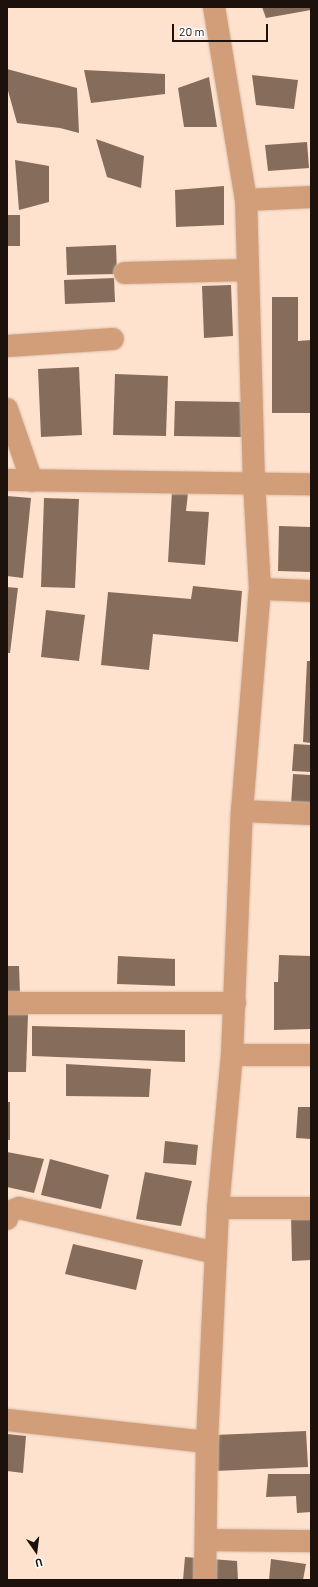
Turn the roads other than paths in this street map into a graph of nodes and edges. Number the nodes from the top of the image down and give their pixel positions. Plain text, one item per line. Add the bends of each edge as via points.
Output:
1 (214, 7) edge
2 (311, 197) edge
3 (246, 200) junction
4 (247, 270) junction
5 (125, 273) dead end
6 (113, 339) dead end
7 (7, 346) edge
8 (7, 409) edge
9 (7, 480) edge
10 (32, 481) junction
11 (254, 483) junction
12 (311, 484) edge
13 (260, 590) junction
14 (311, 591) edge
15 (242, 812) junction
16 (311, 814) edge
17 (7, 1003) edge
18 (235, 1003) junction
19 (232, 1055) junction
20 (311, 1055) edge
21 (218, 1208) junction
22 (311, 1208) edge
23 (7, 1219) edge
24 (216, 1253) junction
25 (7, 1420) edge
26 (207, 1442) junction
27 (207, 1540) junction
28 (311, 1541) edge
29 (205, 1580) edge

1 - 3 street
2 - 3 street
3 - 4 street
4 - 5 street
4 - 11 street
6 - 7 street
8 - 10 street
9 - 10 street
10 - 11 street
11 - 12 street
11 - 13 street
13 - 14 street
13 - 15 street
15 - 16 street
15 - 18 street
17 - 18 street
18 - 19 street
19 - 20 street
19 - 21 street
21 - 22 street
21 - 24 street
23 - 24 street via 9,1212 19,1208
24 - 26 street
25 - 26 street
26 - 27 street
27 - 28 street
27 - 29 street

